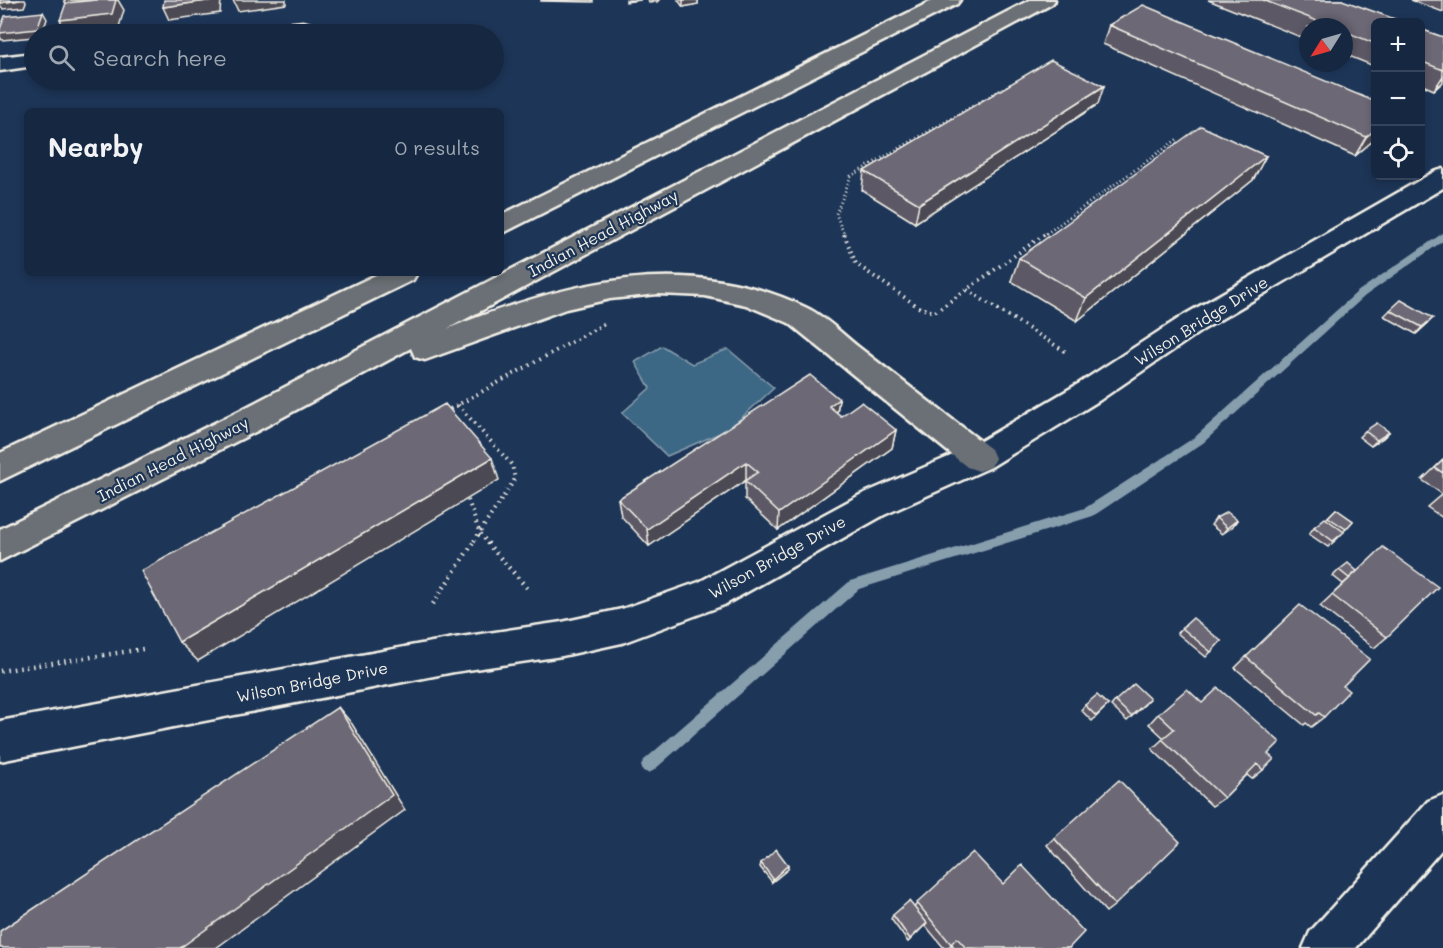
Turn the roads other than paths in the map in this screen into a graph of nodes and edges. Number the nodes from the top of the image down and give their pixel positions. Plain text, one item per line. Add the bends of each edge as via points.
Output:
1 (950, 0) edge
2 (1045, 0) edge
3 (24, 61) edge
4 (0, 64) edge
5 (1443, 177) edge
6 (504, 224) edge
7 (398, 276) edge
8 (246, 422) junction
9 (979, 458) junction
10 (0, 468) edge
11 (0, 546) edge
12 (0, 741) edge
13 (1443, 816) edge
14 (1326, 948) edge

1 - 6 highway
2 - 8 highway, Indian Head Highway
3 - 4 street
5 - 9 street, Wilson Bridge Drive via 1194,322 1089,392
7 - 10 highway
8 - 9 highway via 503,317 605,291 674,283 752,295 799,316
8 - 11 highway, Indian Head Highway
9 - 12 street, Wilson Bridge Drive via 872,505 711,594 622,626
13 - 14 street

